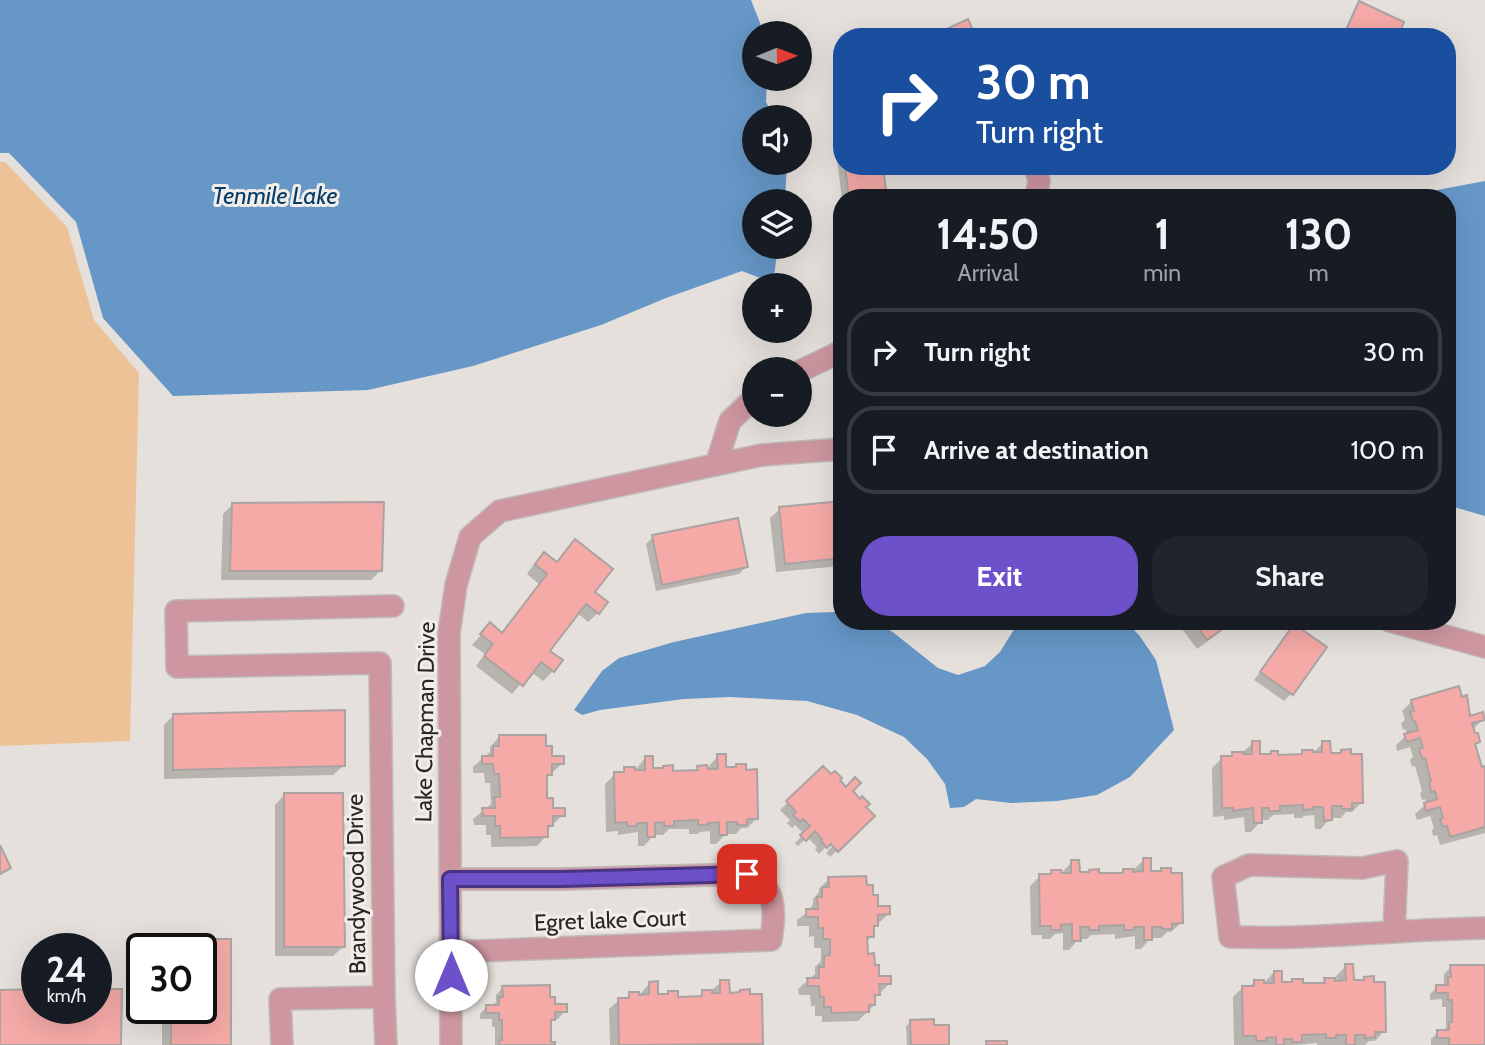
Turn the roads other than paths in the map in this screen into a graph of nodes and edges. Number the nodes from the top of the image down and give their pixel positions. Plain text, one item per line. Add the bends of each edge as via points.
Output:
1 (833, 355) edge
2 (812, 365) edge
3 (742, 410) edge
4 (833, 450) edge
5 (716, 465) junction
6 (393, 607) dead end
7 (1423, 630) edge
8 (1485, 647) edge
9 (450, 879) junction
10 (1485, 928) edge
11 (1394, 932) junction
12 (451, 952) junction
13 (384, 997) junction
14 (282, 1045) edge
15 (386, 1045) edge
16 (452, 1045) edge

1 - 2 street
3 - 5 street via 730,421
4 - 5 street, Lake Chapman Drive via 762,455
5 - 9 street, Lake Chapman Drive via 500,511 470,537 456,585 449,634
6 - 13 street, Brandywood Drive via 176,611 177,667 380,663
7 - 8 street
9 - 12 street, Lake Chapman Drive
9 - 12 street, Egret lake Court via 747,874 759,879 771,894 775,915 771,940
10 - 11 street
11 - 11 street via 1230,937 1223,877 1249,865 1362,868 1396,861
12 - 16 street, Lake Chapman Drive
13 - 14 street, Brandywood Drive via 280,999
13 - 15 street

